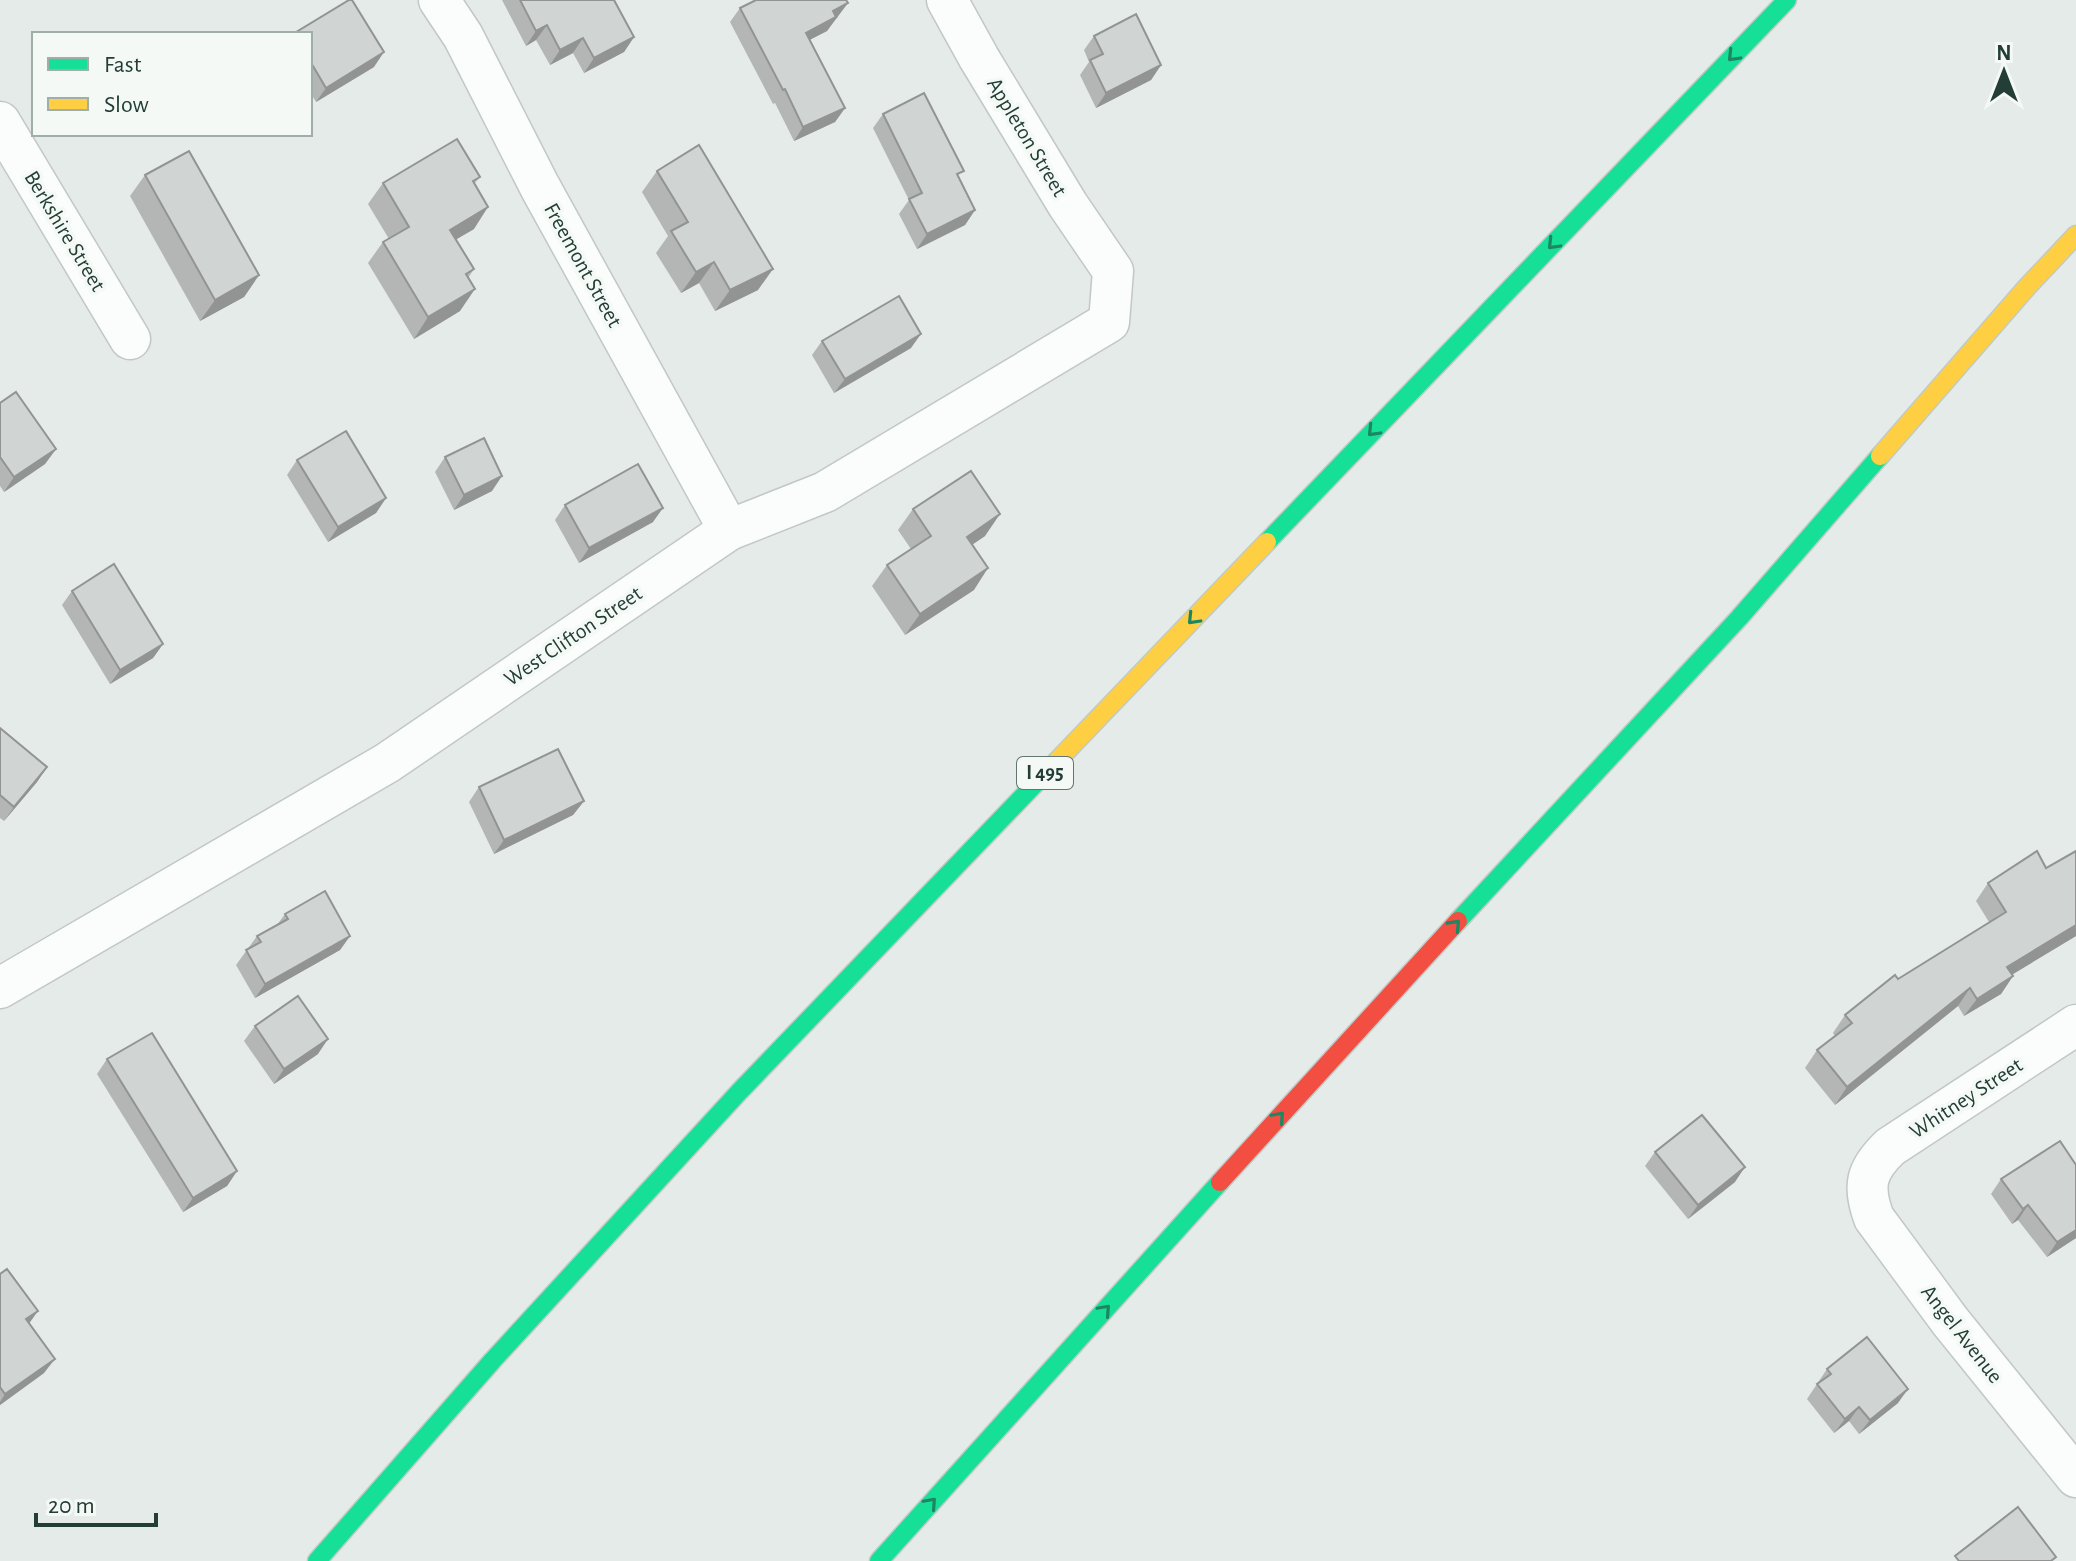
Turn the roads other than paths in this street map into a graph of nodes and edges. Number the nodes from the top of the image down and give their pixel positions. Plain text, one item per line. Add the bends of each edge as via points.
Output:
1 (439, 0) edge
2 (947, 0) edge
3 (1787, 0) edge
4 (0, 122) edge
5 (2076, 235) edge
6 (1113, 271) joint
7 (130, 339) dead end
8 (729, 530) junction
9 (0, 988) edge
10 (2076, 1025) edge
11 (1868, 1181) joint
12 (2076, 1477) edge
13 (317, 1561) edge
14 (879, 1561) edge

1 - 8 street, Freemont Street
2 - 6 street, Appleton Street
3 -> 13 highway, I 495 via 739,1092
4 - 7 street, Berkshire Street
14 -> 5 highway via 1363,1023 1739,618
6 - 8 street, West Clifton Street via 1109,322 825,492
8 - 9 street, West Clifton Street via 387,763
10 - 11 street, Whitney Street via 1890,1147 1873,1164
11 - 12 street, Angel Avenue via 1874,1218

